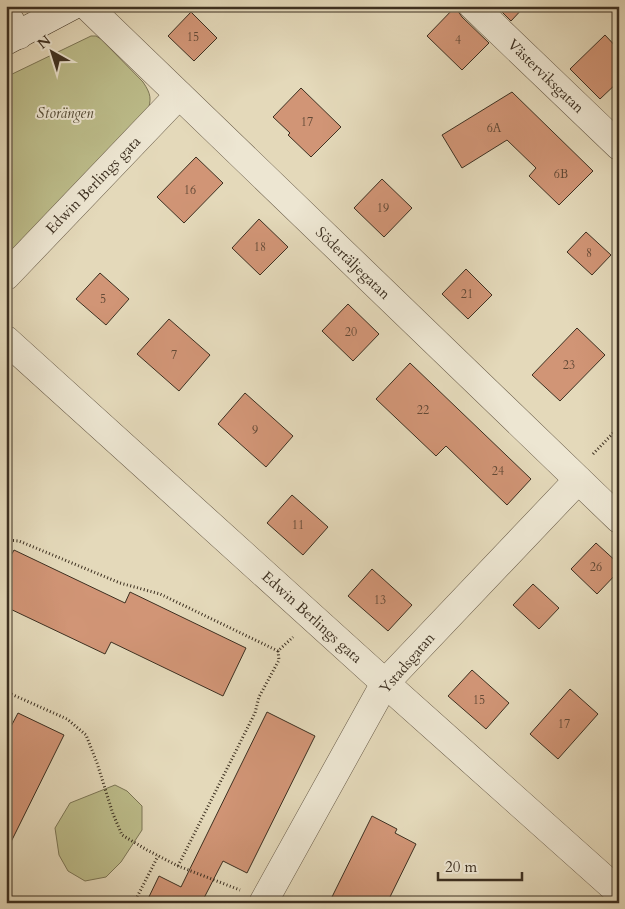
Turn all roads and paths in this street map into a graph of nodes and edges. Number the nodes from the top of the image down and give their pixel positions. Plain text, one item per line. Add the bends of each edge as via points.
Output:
1 (72, 6) edge
2 (87, 6) edge
3 (473, 6) edge
4 (10, 30) edge
5 (179, 95) junction
6 (619, 146) edge
7 (6, 276) edge
8 (6, 340) edge
9 (619, 427) edge
10 (578, 480) junction
11 (619, 519) edge
12 (6, 540) edge
13 (313, 619) junction
14 (278, 651) junction
15 (385, 683) junction
16 (6, 690) edge
17 (12, 694) junction
18 (6, 705) edge
19 (158, 856) junction
20 (178, 866) junction
21 (619, 892) edge
22 (264, 901) edge
23 (134, 903) edge

1 - 4 street
2 - 5 street, Södertäljegatan
3 - 6 street, Västerviksgatan
5 - 7 street, Edwin Berlings gata
5 - 10 street, Södertäljegatan
8 - 13 street, Edwin Berlings gata
9 - 10 path via 584,463
10 - 11 street, Södertäljegatan
10 - 15 street, Ystadsgatan
12 - 14 path via 19,541 120,584 160,594
13 - 14 path
13 - 15 street, Edwin Berlings gata
14 - 20 path via 279,660 259,697 255,713
15 - 21 street, Edwin Berlings gata
15 - 22 street, Ystadsgatan
16 - 17 path
17 - 18 path
17 - 19 path via 67,719 86,735 122,835
19 - 20 path
19 - 23 path
20 - 22 path

